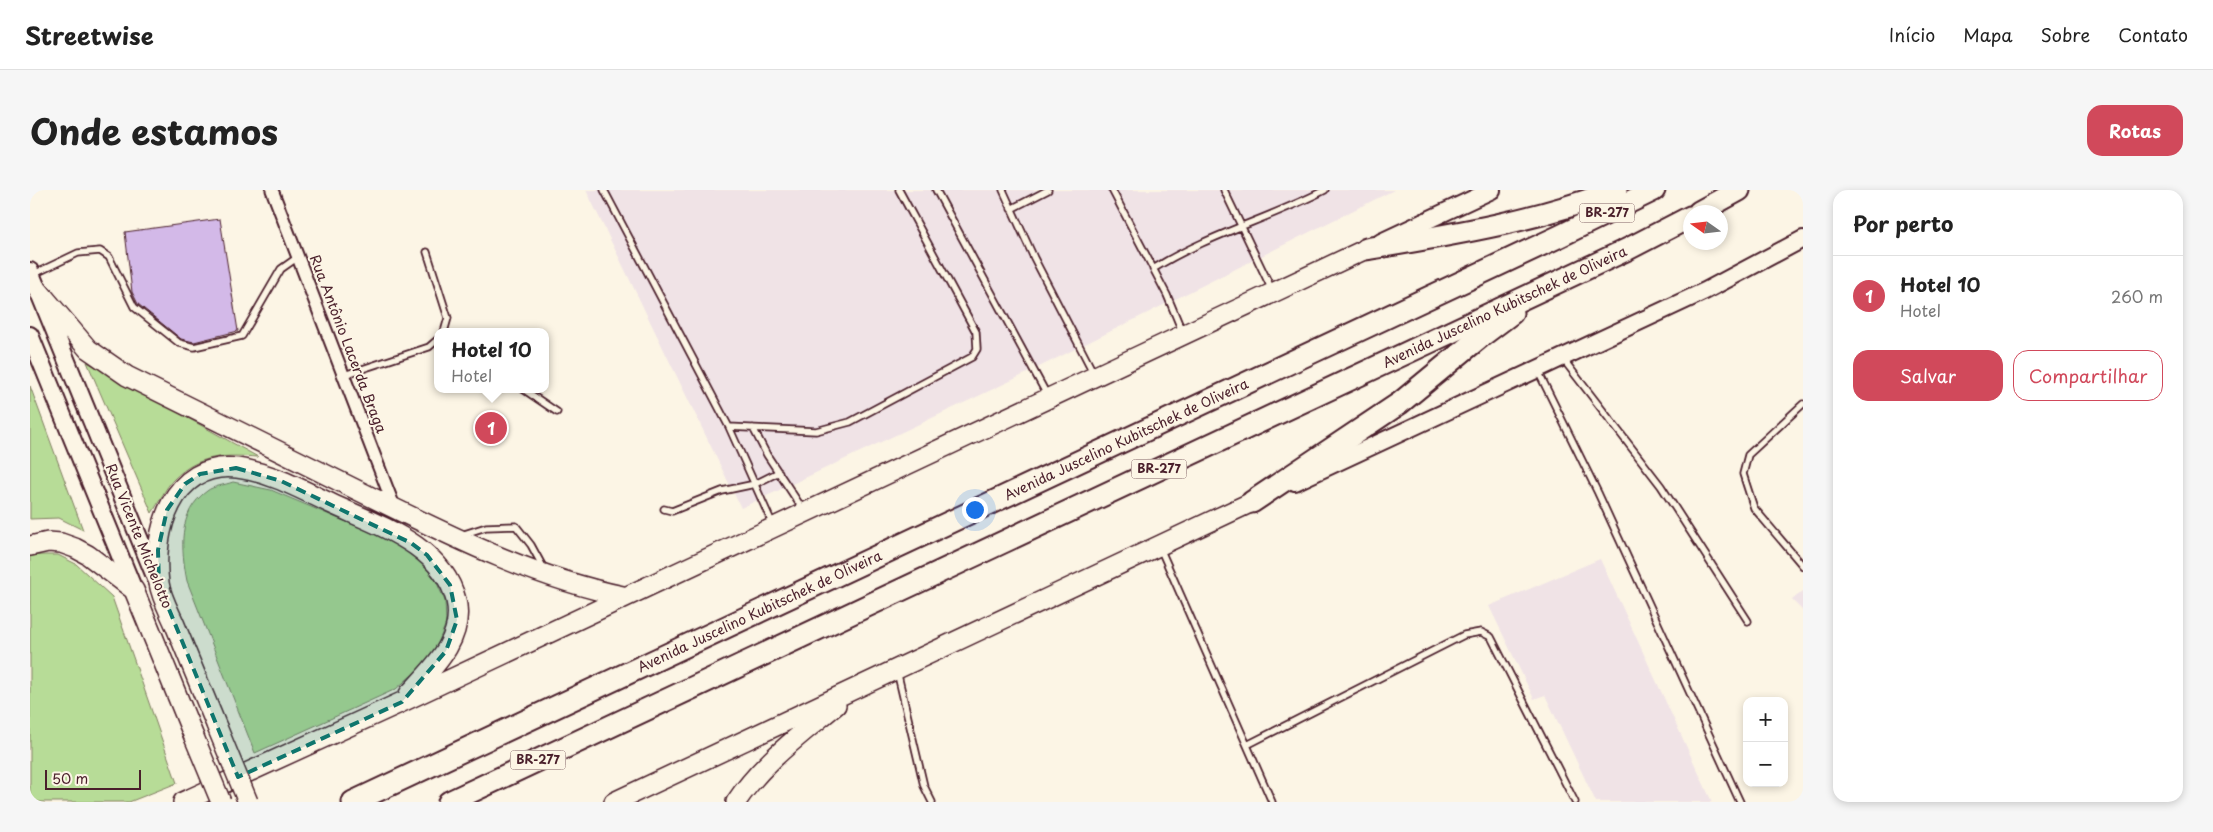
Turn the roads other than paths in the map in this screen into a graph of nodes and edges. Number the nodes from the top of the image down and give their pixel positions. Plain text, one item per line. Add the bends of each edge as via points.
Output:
1 (272, 190) edge
2 (604, 190) edge
3 (899, 190) edge
4 (936, 190) edge
5 (1003, 190) edge
6 (1048, 190) edge
7 (1112, 190) edge
8 (1224, 190) edge
9 (1325, 190) edge
10 (1492, 190) edge
11 (1616, 190) edge
12 (1654, 190) edge
13 (1739, 190) edge
14 (1712, 205) edge
15 (1011, 209) junction
16 (1683, 220) edge
17 (1243, 226) junction
18 (1803, 239) edge
19 (1366, 249) junction
20 (427, 252) dead end
21 (298, 257) junction
22 (1153, 269) junction
23 (33, 279) edge
24 (1563, 279) junction
25 (1273, 292) junction
26 (445, 328) edge
27 (1184, 334) junction
28 (30, 335) edge
29 (434, 343) edge
30 (1562, 358) junction
31 (1537, 369) junction
32 (344, 375) junction
33 (1095, 376) junction
34 (529, 393) edge
35 (1048, 398) junction
36 (1803, 404) edge
37 (557, 412) dead end
38 (729, 428) junction
39 (753, 428) junction
40 (779, 472) junction
41 (755, 484) junction
42 (1252, 502) junction
43 (396, 509) junction
44 (664, 509) dead end
45 (805, 512) junction
46 (774, 527) junction
47 (454, 537) junction
48 (30, 546) edge
49 (1160, 546) junction
50 (1803, 566) edge
51 (548, 576) junction
52 (159, 585) junction
53 (134, 590) junction
54 (623, 596) junction
55 (1748, 621) dead end
56 (896, 669) junction
57 (856, 688) junction
58 (402, 702) junction
59 (1247, 745) junction
60 (183, 802) edge
61 (221, 802) edge
62 (248, 802) edge
63 (354, 802) edge
64 (448, 802) edge
65 (614, 802) edge
66 (736, 802) edge
67 (932, 802) edge
68 (1272, 802) edge
69 (1575, 802) edge
70 (1740, 802) edge

1 - 21 street, Rua Antônio Lacerda Braga
2 - 38 lane
3 - 39 lane via 976,332 977,349 972,357 850,422 816,431
4 - 35 lane
5 - 15 lane
6 - 15 lane
7 - 22 lane
8 - 17 lane
9 - 17 lane
10 - 19 main road
11 - 19 highway via 1526,217
12 - 63 highway, Avenida Juscelino Kubitschek de Oliveira / BR-277
13 - 14 highway
15 - 33 lane
16 - 24 highway, Avenida Juscelino Kubitschek de Oliveira / BR-277
17 - 22 lane via 1180,252
17 - 25 lane
18 - 30 main road via 1705,291
19 - 25 main road
20 - 26 lane via 448,318
21 - 23 lane via 281,269 242,336 194,347 179,343 134,306 109,257 100,251 78,253
21 - 32 street, Rua Antônio Lacerda Braga
22 - 27 lane
23 - 43 main road via 88,348 127,376
23 - 52 main road, Rua Vicente Michelotto
24 - 42 highway via 1498,324 1400,403
24 - 64 highway, Avenida Juscelino Kubitschek de Oliveira / BR-277
25 - 27 main road
27 - 33 main road
28 - 53 main road, Rua Vicente Michelotto
29 - 32 lane
30 - 31 main road
30 - 55 lane via 1662,486
31 - 42 main road
31 - 70 lane via 1598,492
32 - 43 street, Rua Antônio Lacerda Braga
33 - 35 main road
34 - 37 lane
35 - 45 main road
36 - 50 lane via 1748,455 1744,474 1754,508
38 - 39 lane
38 - 41 lane
39 - 40 lane
40 - 41 lane
40 - 45 lane
41 - 44 lane via 722,491 672,511
41 - 46 lane
42 - 49 main road
43 - 47 main road
45 - 46 main road
46 - 54 main road
47 - 51 main road
47 - 51 lane via 486,527 516,526
48 - 53 main road via 48,542 75,548
49 - 56 main road
49 - 59 lane
51 - 54 main road
52 - 58 main road via 161,529 174,496 200,474 218,469 236,468 281,481 396,534 427,555 441,570 456,602 457,620 454,636 446,651
52 - 62 main road, Rua Vicente Michelotto, bridge
53 - 61 main road, Rua Vicente Michelotto, bridge
54 - 58 main road
56 - 57 main road
56 - 67 lane via 924,786
57 - 65 main road
57 - 66 main road via 776,756
58 - 60 main road
59 - 68 lane
59 - 69 lane via 1464,635 1480,632 1490,637

